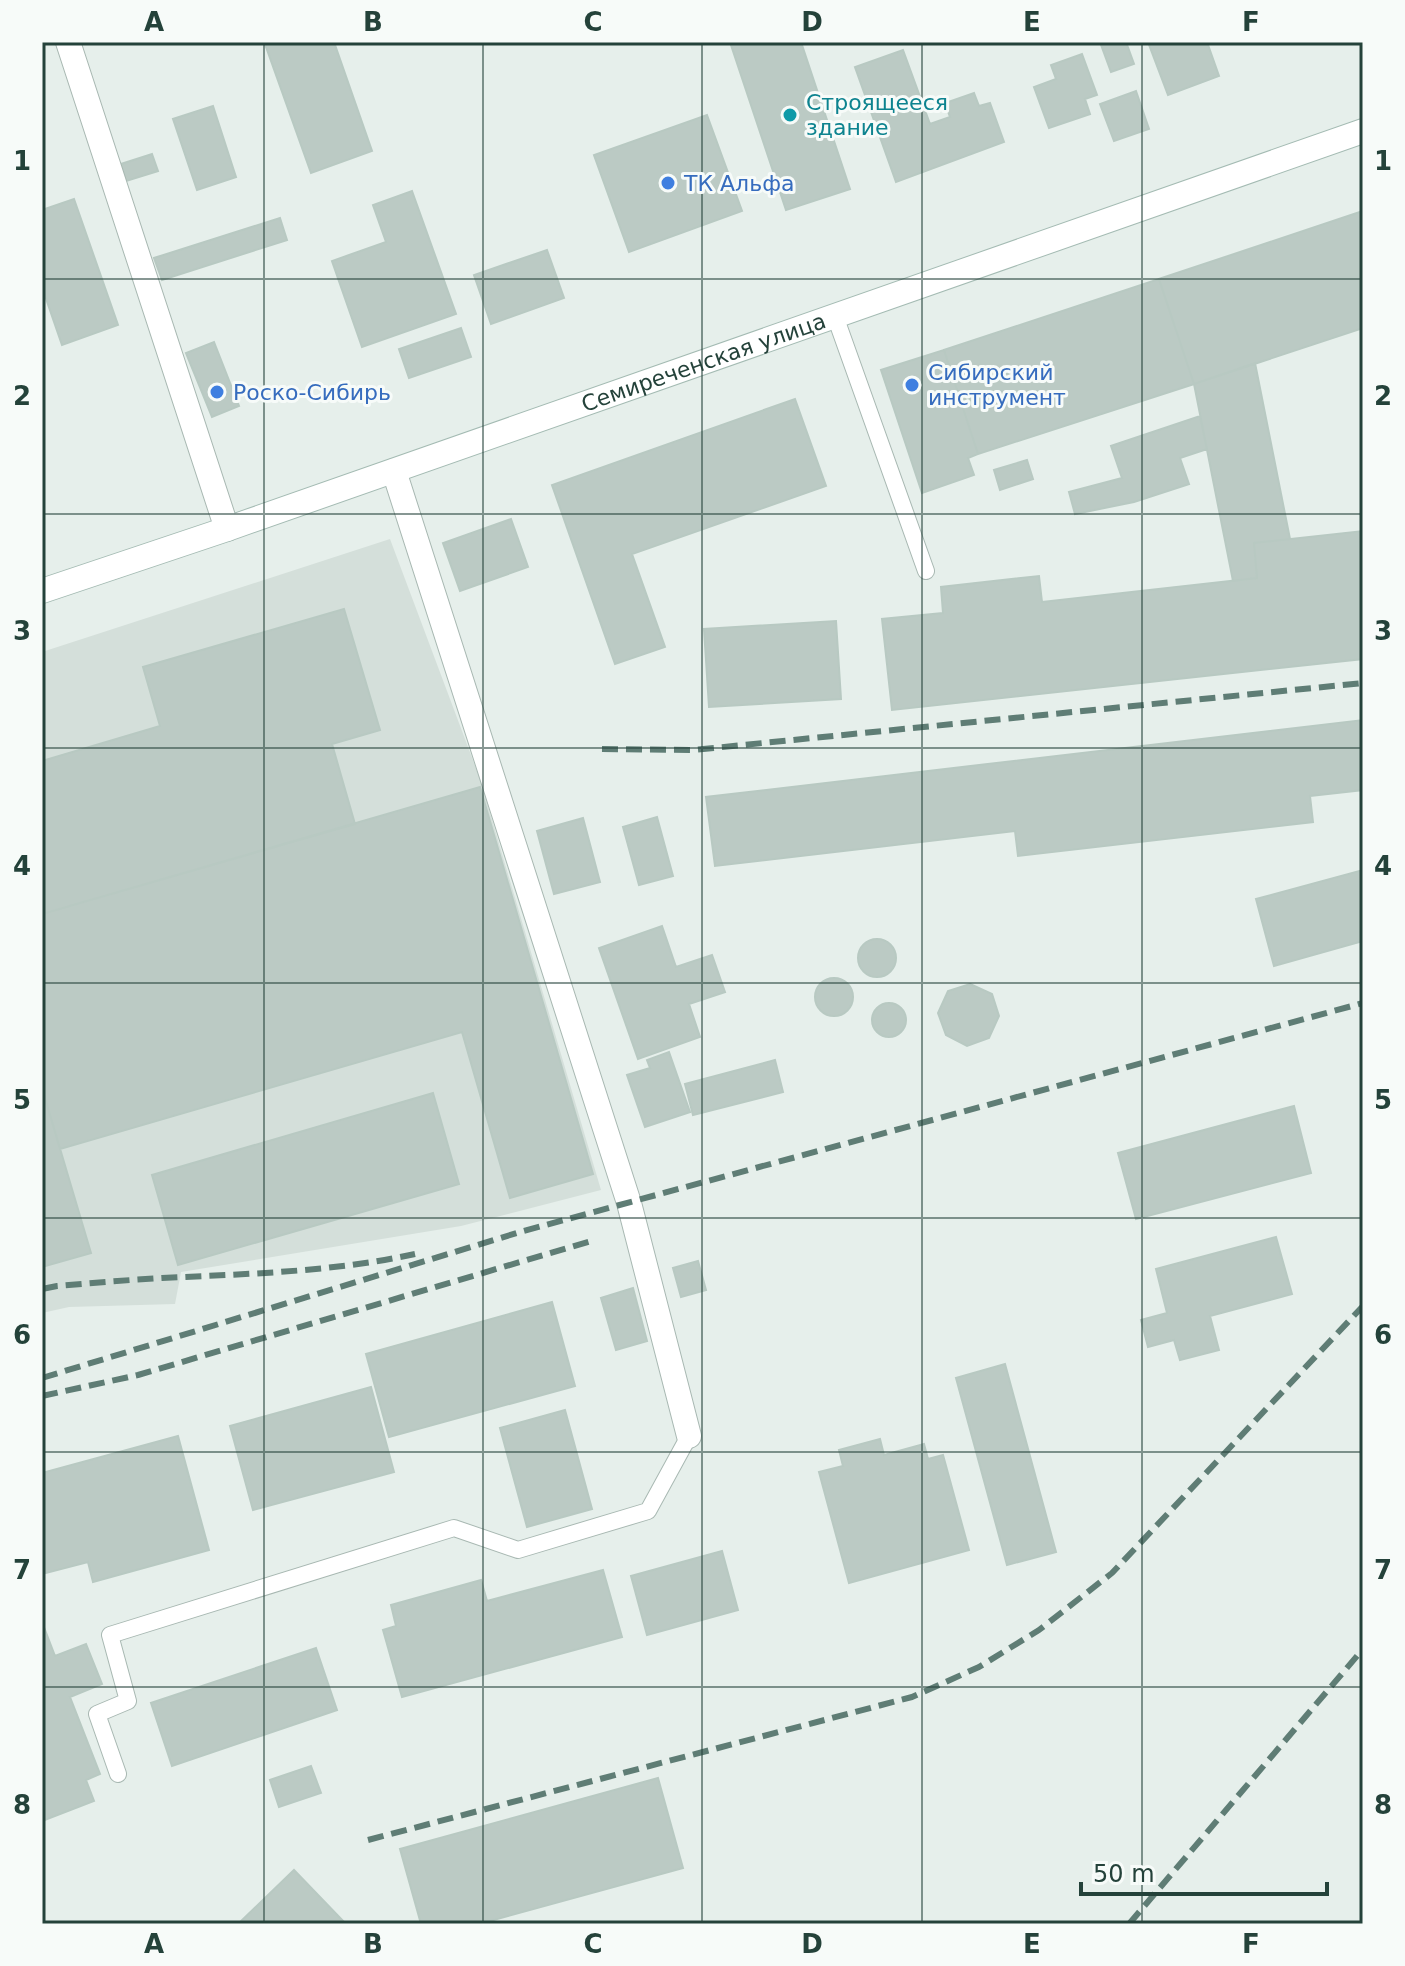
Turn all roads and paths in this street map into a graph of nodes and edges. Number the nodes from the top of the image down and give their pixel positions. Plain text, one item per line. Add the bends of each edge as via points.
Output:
1 (68, 42) edge
2 (1363, 131) edge
3 (835, 316) junction
4 (394, 471) junction
5 (227, 529) junction
6 (926, 571) dead end
7 (42, 591) edge
8 (689, 1436) joint
9 (118, 1774) dead end

1 - 5 street
2 - 3 street, Семиреченская улица
3 - 4 street, Семиреченская улица
3 - 6 lane
4 - 5 street, Семиреченская улица
4 - 8 street via 629,1203
5 - 7 street, Семиреченская улица
8 - 9 lane via 648,1511 518,1550 454,1528 110,1635 128,1701 97,1714

